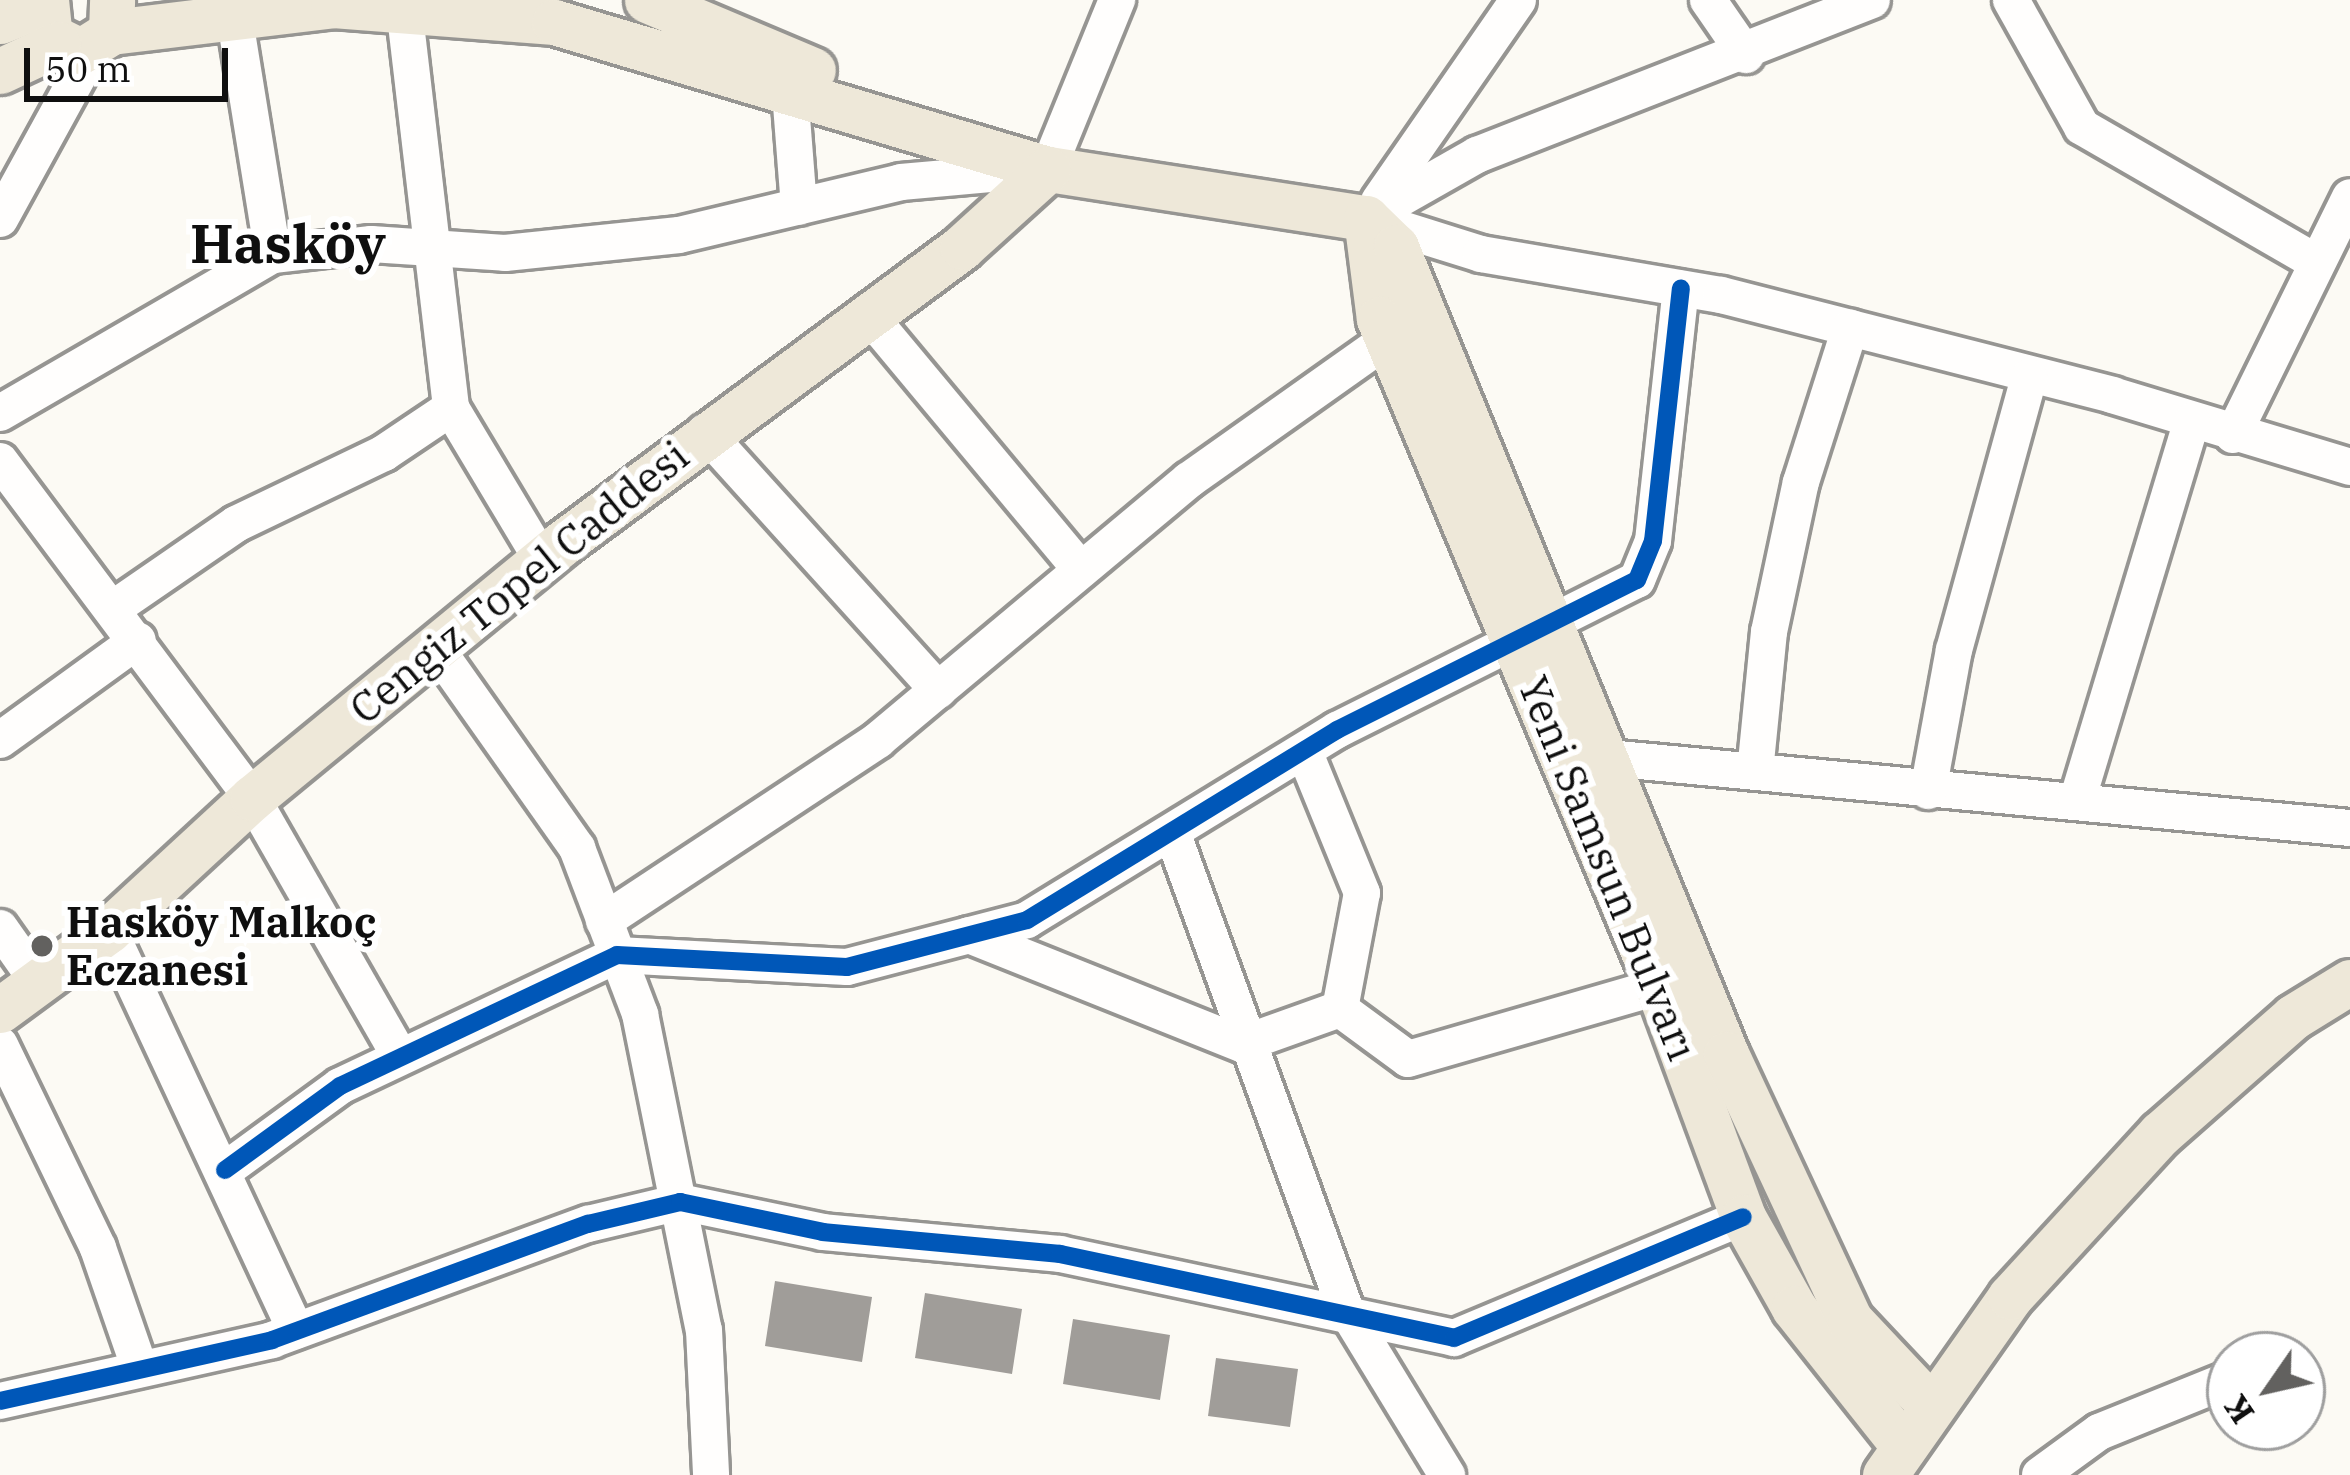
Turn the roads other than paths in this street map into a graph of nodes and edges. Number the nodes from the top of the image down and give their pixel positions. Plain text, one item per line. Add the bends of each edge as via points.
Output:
1 (647, 0) edge
2 (1117, 0) edge
3 (1518, 0) edge
4 (1708, 0) edge
5 (1872, 0) edge
6 (2012, 0) edge
7 (404, 7) junction
8 (234, 14) junction
9 (0, 21) edge
10 (78, 21) edge
11 (1746, 55) junction
12 (0, 71) edge
13 (790, 92) junction
14 (1048, 169) junction
15 (2350, 197) edge
16 (799, 207) junction
17 (0, 218) edge
18 (1366, 218) junction
19 (436, 248) junction
20 (273, 255) junction
21 (2317, 262) junction
22 (1681, 289) junction
23 (867, 314) junction
24 (1850, 328) junction
25 (1388, 339) junction
26 (2029, 377) junction
27 (451, 408) junction
28 (0, 413) edge
29 (2192, 421) junction
30 (705, 432) junction
31 (2233, 435) junction
32 (0, 460) edge
33 (2350, 467) edge
34 (542, 560) junction
35 (1081, 570) junction
36 (114, 608) junction
37 (1535, 627) junction
38 (138, 640) junction
39 (436, 648) junction
40 (938, 690) junction
41 (0, 740) edge
42 (1304, 751) junction
43 (1608, 758) junction
44 (1755, 772) junction
45 (1928, 791) junction
46 (252, 798) junction
47 (2077, 801) junction
48 (2350, 828) edge
49 (1172, 832) junction
50 (0, 928) edge
51 (109, 930) junction
52 (969, 935) junction
53 (611, 938) junction
54 (38, 982) junction
55 (2350, 982) edge
56 (1658, 987) junction
57 (1340, 1009) junction
58 (0, 1010) edge
59 (1242, 1044) junction
60 (0, 1045) edge
61 (399, 1055) junction
62 (226, 1170) junction
63 (680, 1202) junction
64 (1743, 1217) junction
65 (1346, 1308) junction
66 (296, 1331) junction
67 (140, 1369) junction
68 (2206, 1389) edge
69 (0, 1401) edge
70 (1931, 1406) junction
71 (1894, 1461) edge
72 (1434, 1472) edge
73 (711, 1475) edge
74 (2040, 1475) edge

1 - 14 main road
2 - 14 street
3 - 18 street via 1434,135
4 - 11 street
5 - 11 street
6 - 21 street via 2082,127
7 - 8 main road
7 - 13 main road via 615,33
7 - 19 street
8 - 10 main road
8 - 20 street
9 - 10 main road
10 - 12 main road
10 - 17 street via 63,103
11 - 18 street via 1477,155
13 - 14 main road
13 - 16 street
14 - 16 street via 901,182
14 - 18 main road
14 - 23 main road, Cengiz Topel Caddesi
15 - 21 street
16 - 19 street via 679,235 506,253
18 - 22 street via 1481,254
18 - 25 main road, Yeni Samsun Bulvarı
18 - 37 main road, Yeni Samsun Bulvarı via 1396,247
19 - 20 street
19 - 27 street
20 - 28 street
21 - 31 street
22 - 24 street
22 - 37 street via 1653,541 1637,580
23 - 30 main road, Cengiz Topel Caddesi
23 - 35 street
24 - 26 street
24 - 44 street via 1801,482 1768,632
25 - 35 street
25 - 37 main road, Yeni Samsun Bulvarı
26 - 29 street
26 - 45 street via 1954,650
27 - 34 street
27 - 36 street via 384,453 236,524
29 - 31 street
29 - 47 street
30 - 34 main road, Cengiz Topel Caddesi
30 - 40 street
31 - 33 street
32 - 36 street
34 - 39 main road, Cengiz Topel Caddesi
35 - 40 street
36 - 38 street
37 - 42 street
37 - 43 main road, Yeni Samsun Bulvarı
37 - 56 main road, Yeni Samsun Bulvarı
38 - 41 street
38 - 46 street
39 - 46 main road, Cengiz Topel Caddesi
39 - 53 street via 577,848
40 - 53 street
42 - 49 street
42 - 57 street via 1362,893
43 - 44 street
43 - 70 main road, Yeni Samsun Bulvarı via 1726,1054 1850,1320
44 - 45 street
45 - 47 street
46 - 51 main road, Cengiz Topel Caddesi
46 - 61 street
47 - 48 street
49 - 52 street via 1027,920
49 - 59 street
50 - 54 street
51 - 54 main road, Cengiz Topel Caddesi
51 - 62 street
52 - 53 street via 847,967
52 - 59 street
53 - 61 street
53 - 63 street
54 - 58 main road, Cengiz Topel Caddesi
55 - 70 main road via 2294,1017 2160,1134 2010,1297
56 - 57 street via 1408,1059
56 - 64 main road, Yeni Samsun Bulvarı
57 - 59 street
59 - 65 street
60 - 67 street via 98,1248
61 - 62 street
62 - 66 street
63 - 65 street via 823,1232 1060,1255
63 - 66 street via 588,1224
63 - 73 street via 704,1330
64 - 65 street via 1454,1338
64 - 71 main road, Yeni Samsun Bulvarı
65 - 72 street
66 - 67 street
67 - 69 street
68 - 74 street via 2099,1432
70 - 71 main road

